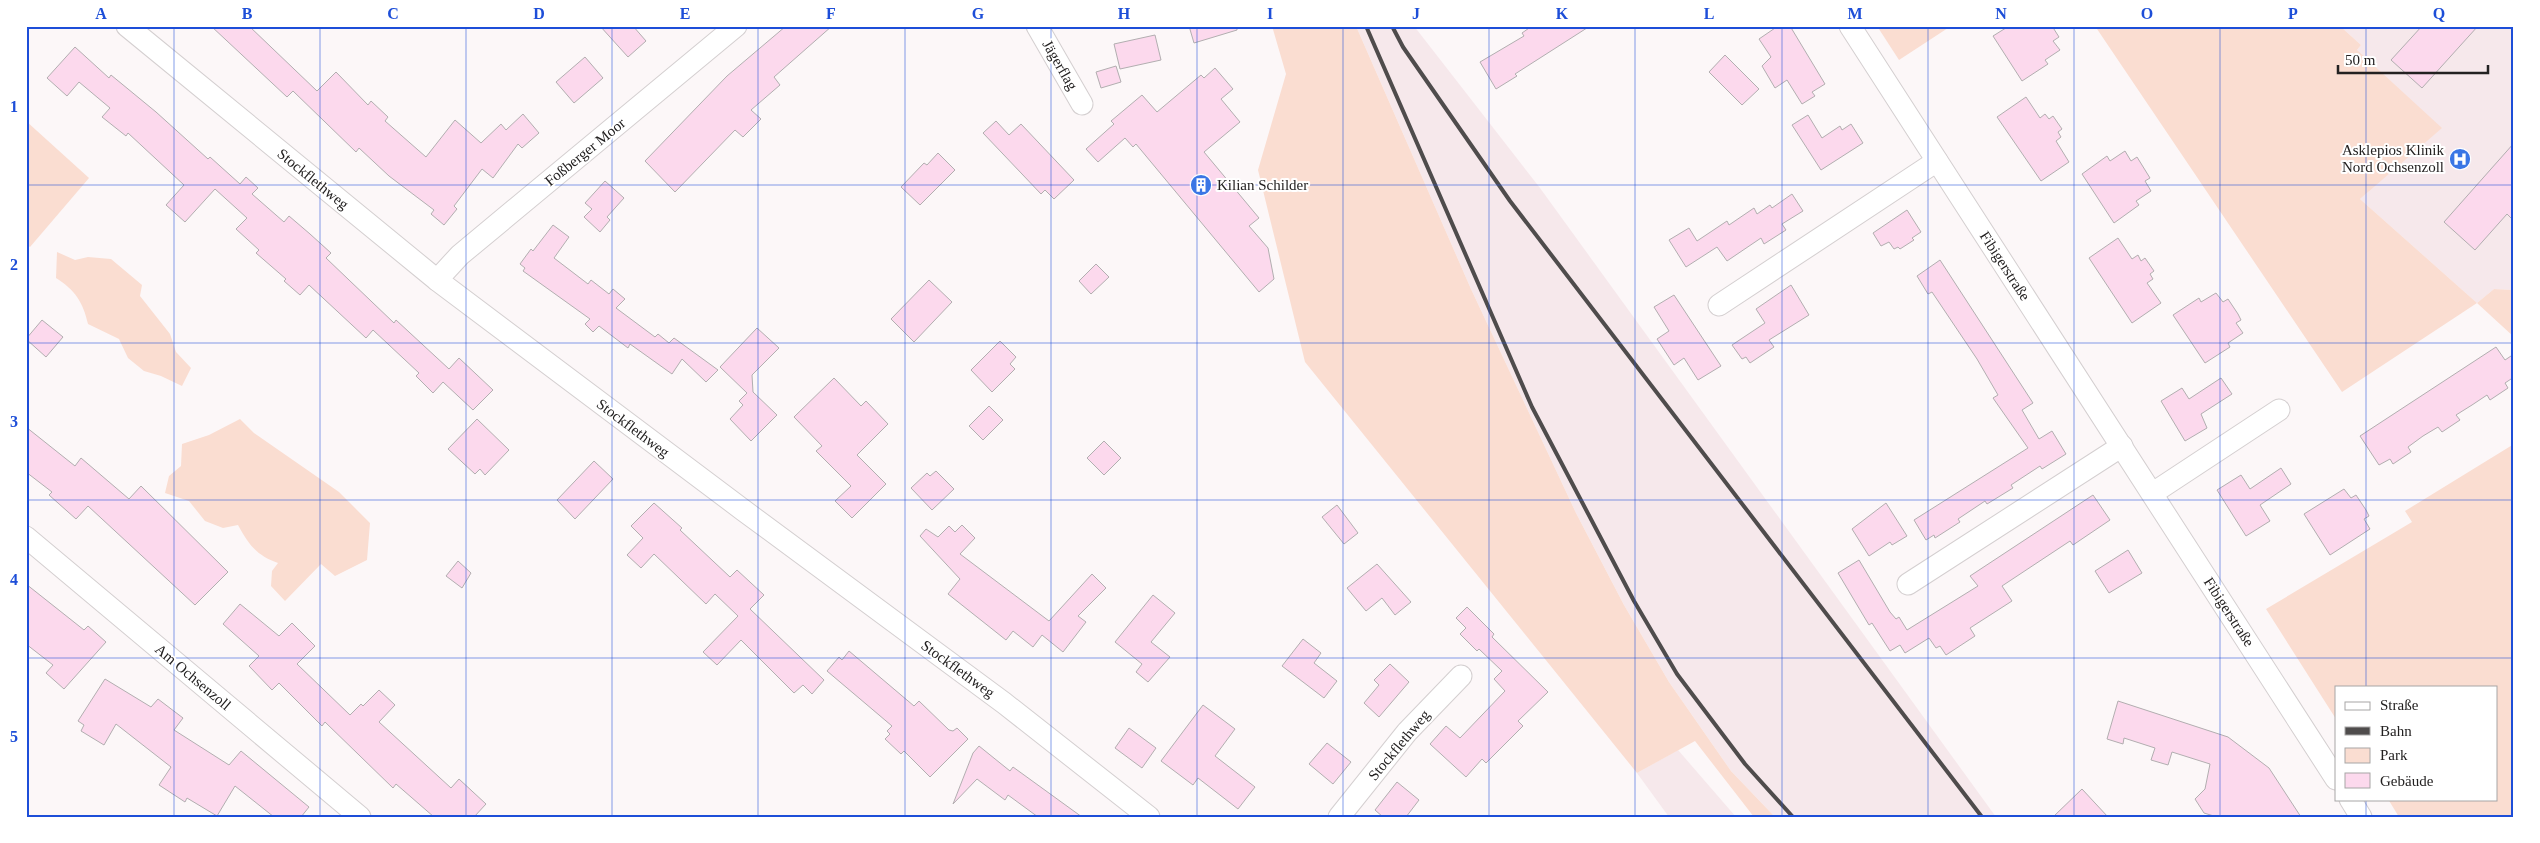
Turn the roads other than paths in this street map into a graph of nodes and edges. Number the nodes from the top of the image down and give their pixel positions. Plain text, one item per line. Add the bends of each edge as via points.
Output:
1 (127, 26) edge
2 (1037, 26) edge
3 (1850, 26) edge
4 (725, 30) edge
5 (1082, 104) dead end
6 (1937, 161) junction
7 (437, 280) junction
8 (1719, 305) dead end
9 (2279, 410) dead end
10 (2122, 446) junction
11 (2152, 493) junction
12 (26, 537) edge
13 (1908, 584) dead end
14 (1461, 676) dead end
15 (2335, 777) edge
16 (2351, 800) edge
17 (360, 817) edge
18 (1149, 817) edge
19 (1339, 817) edge
20 (2361, 817) edge

1 - 7 street, Stockflethweg
2 - 5 street, Jägerflag
3 - 6 street, Fibigerstraße
4 - 7 street, Foßberger Moor via 460,255
6 - 8 street
6 - 10 street, Fibigerstraße
7 - 18 street, Stockflethweg via 1004,703
9 - 11 street
10 - 11 street, Fibigerstraße
10 - 13 street
11 - 15 street, Fibigerstraße
12 - 17 street, Am Ochsenzoll
14 - 19 street, Stockflethweg via 1407,732
16 - 20 street

